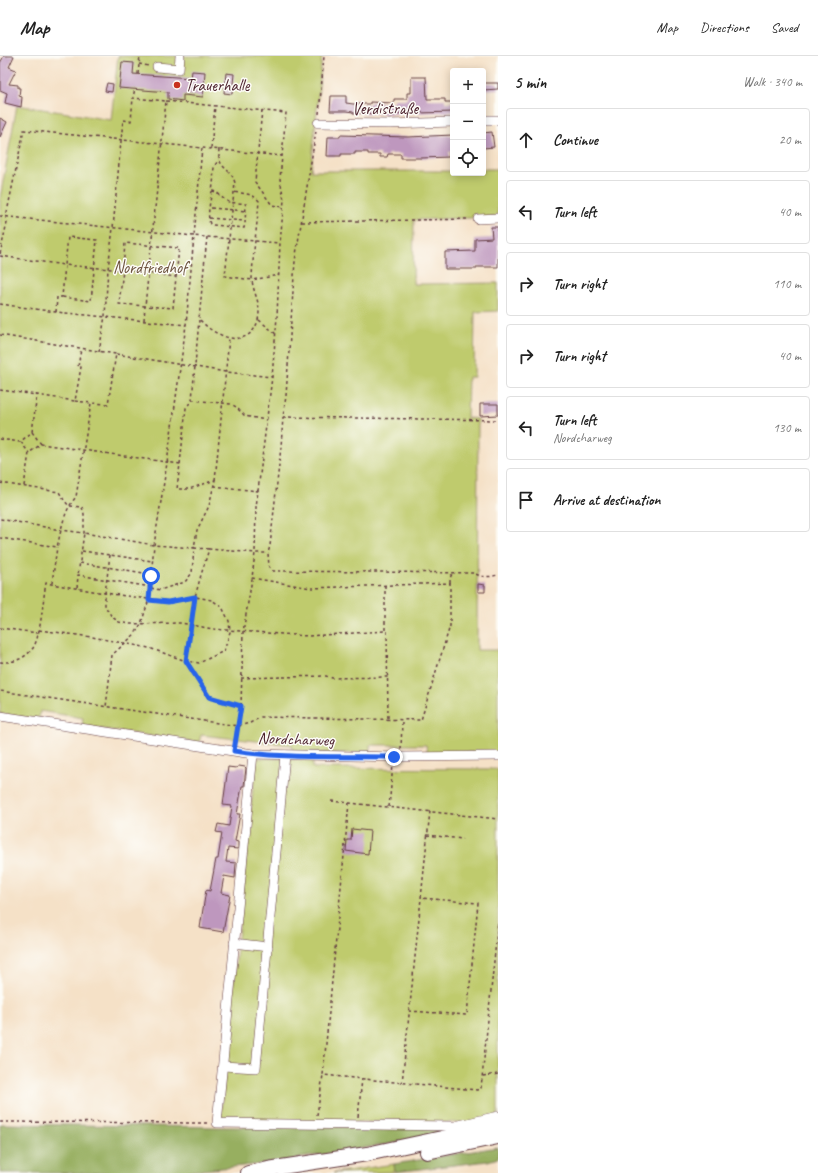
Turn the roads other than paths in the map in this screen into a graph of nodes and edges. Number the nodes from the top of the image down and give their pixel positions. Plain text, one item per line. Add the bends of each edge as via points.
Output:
1 (180, 56) edge
2 (157, 67) road end
3 (486, 120) edge
4 (498, 120) edge
5 (450, 122) edge
6 (318, 123) road end
7 (498, 218) edge
8 (478, 219) road end
9 (0, 716) edge
10 (253, 754) junction
11 (285, 756) junction
12 (498, 756) edge
13 (234, 943) junction
14 (268, 947) junction
15 (222, 1066) junction
16 (498, 1116) edge
17 (498, 1126) edge
18 (498, 1137) edge
19 (248, 1173) edge
20 (294, 1173) edge

1 - 2 street via 179,69
3 - 4 street
5 - 6 street, Verdistraße
7 - 8 street
9 - 10 street, Nordcharweg
10 - 11 street, Nordcharweg
10 - 13 street
11 - 12 street, Nordcharweg
11 - 14 street
13 - 14 street
13 - 15 street
14 - 15 street via 256,1068
15 - 16 street via 217,1123 455,1126
17 - 19 highway via 367,1154
18 - 20 highway via 369,1163

